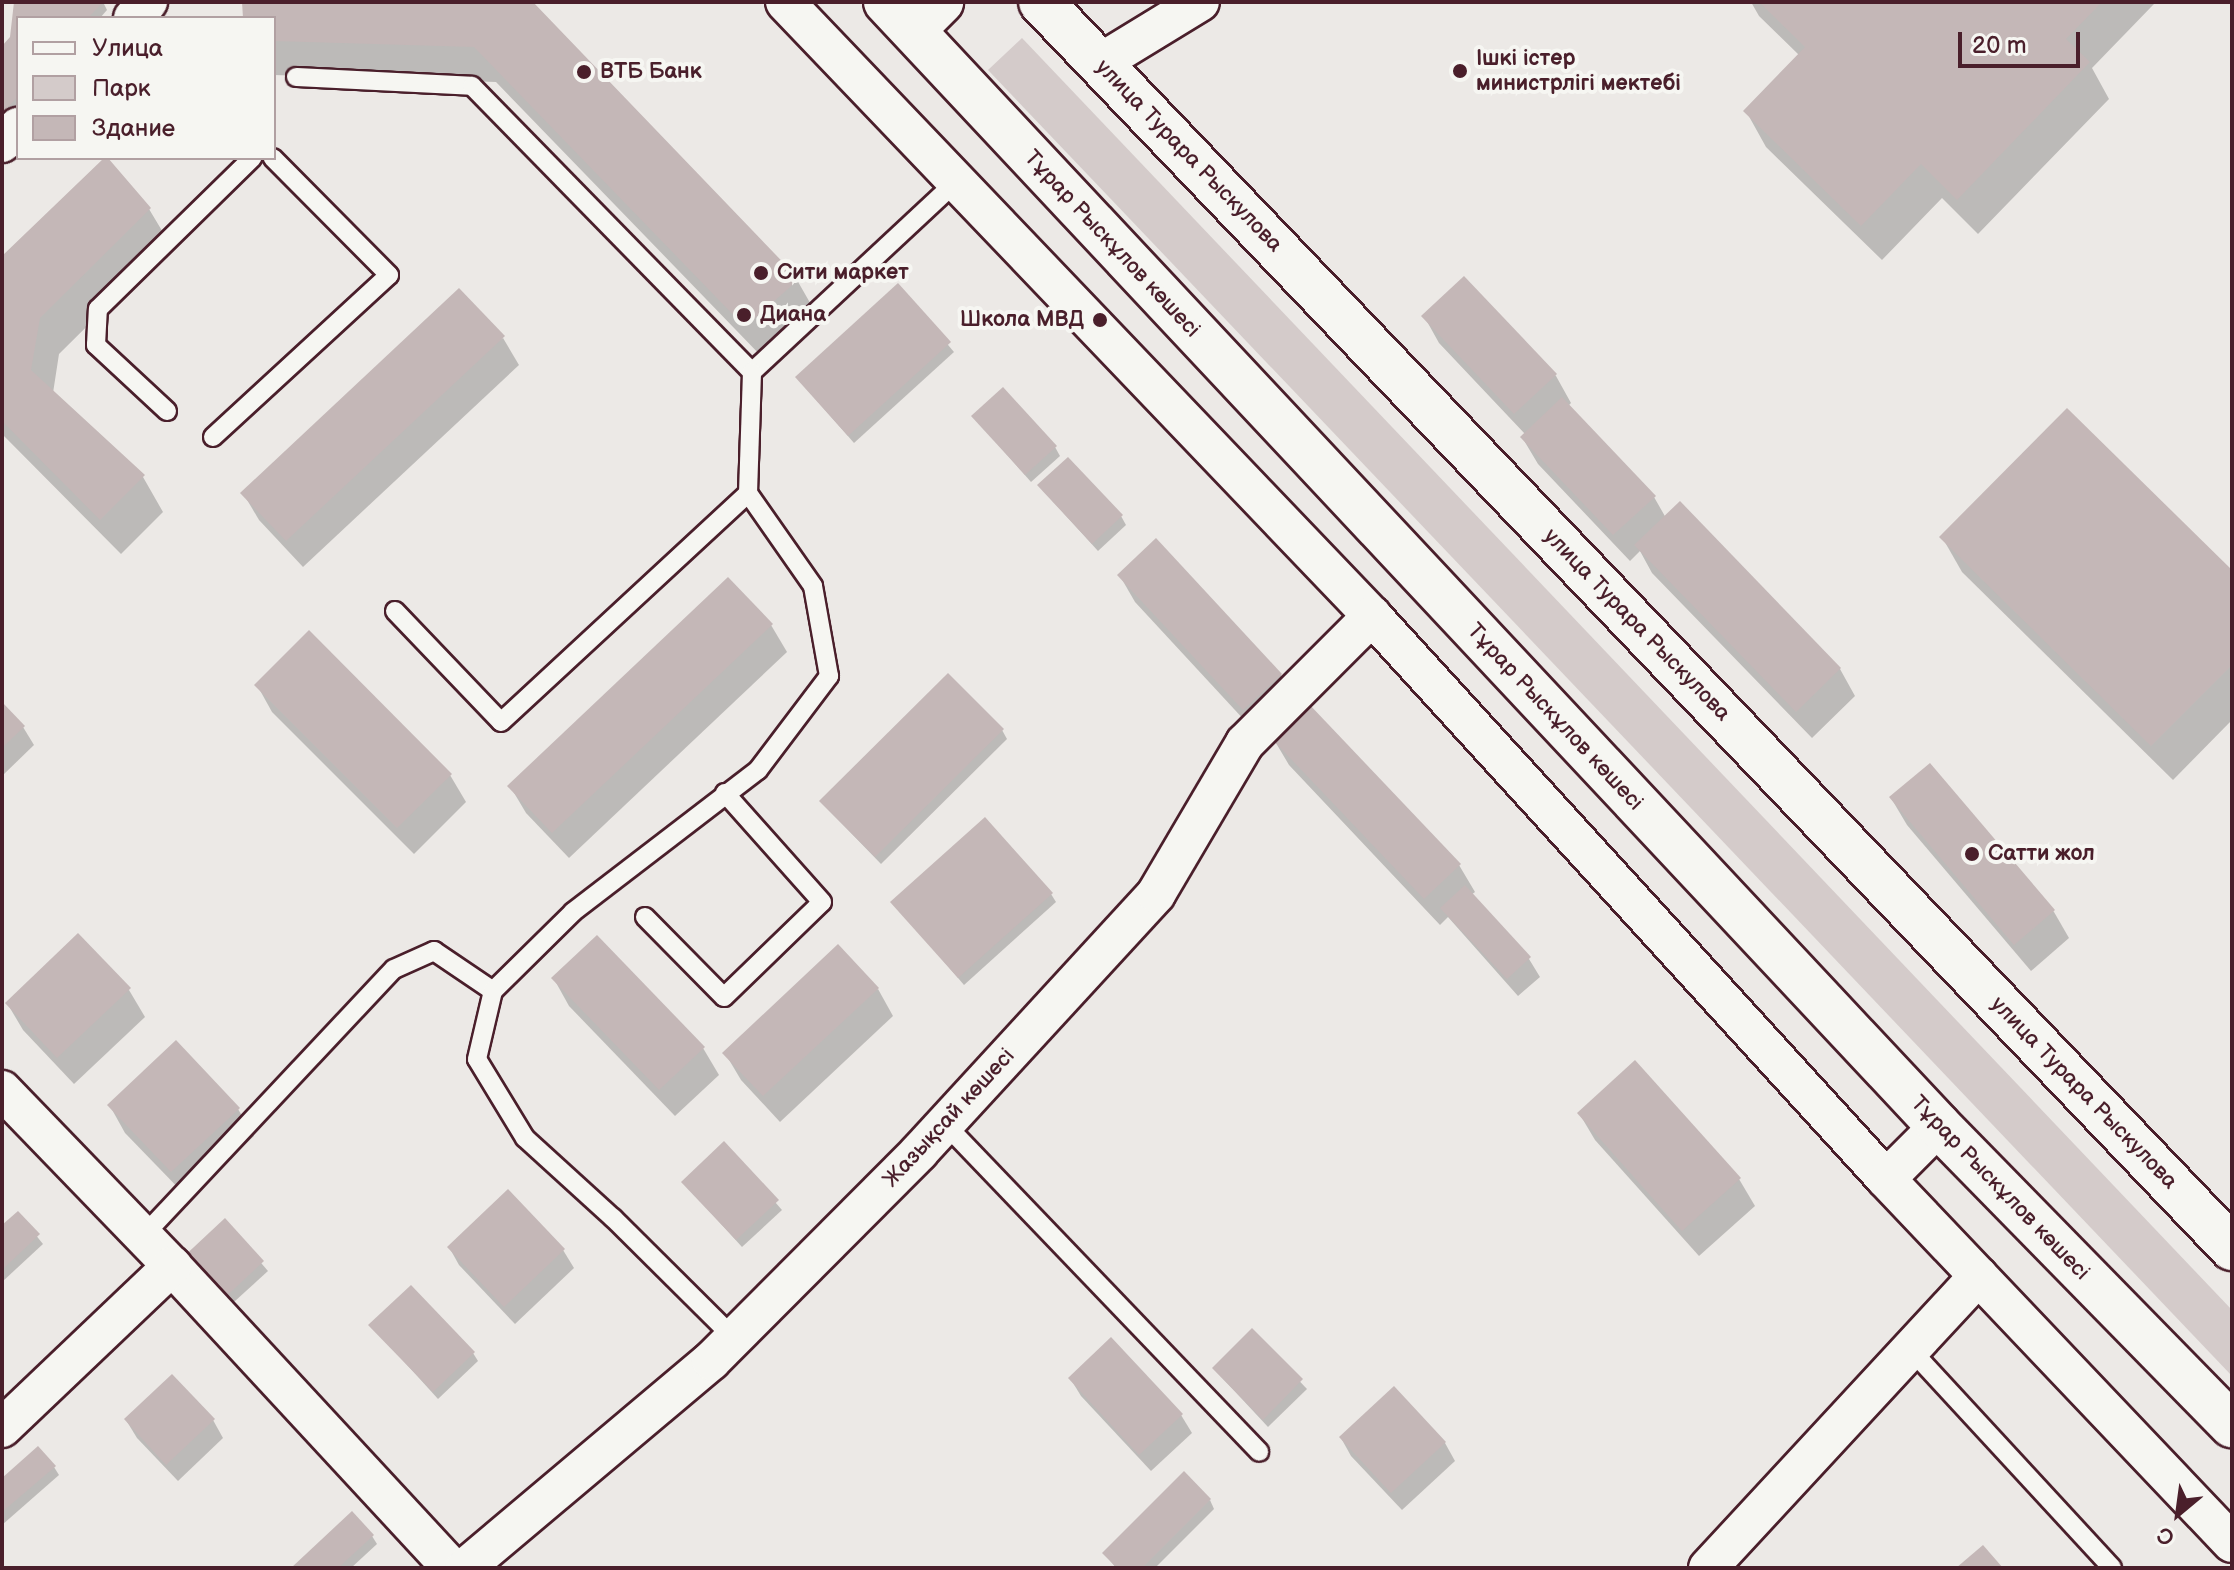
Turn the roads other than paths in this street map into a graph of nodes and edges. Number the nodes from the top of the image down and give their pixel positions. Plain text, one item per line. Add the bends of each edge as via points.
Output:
1 (785, 2) edge
2 (1041, 2) edge
3 (1200, 2) edge
4 (913, 11) edge
5 (1100, 63) junction
6 (296, 77) dead end
7 (250, 160) edge
8 (275, 160) edge
9 (956, 182) junction
10 (752, 372) junction
11 (167, 411) dead end
12 (213, 437) dead end
13 (748, 493) junction
14 (395, 611) dead end
15 (1372, 616) junction
16 (725, 793) junction
17 (645, 917) dead end
18 (493, 991) junction
19 (2, 1090) edge
20 (945, 1124) junction
21 (1939, 1126) junction
22 (1886, 1179) junction
23 (143, 1236) junction
24 (2232, 1248) edge
25 (172, 1266) junction
26 (1978, 1276) junction
27 (734, 1338) junction
28 (1912, 1351) junction
29 (2232, 1425) edge
30 (2, 1428) edge
31 (1259, 1452) dead end
32 (2232, 1543) edge
33 (452, 1568) edge
34 (465, 1568) edge
35 (1708, 1568) edge
36 (2112, 1568) edge

1 - 9 street
2 - 5 main road, улица Турара Рыскулова
3 - 5 street
4 - 21 main road, Тұрар Рыскұлов көшесі
5 - 24 main road, улица Турара Рыскулова
6 - 10 lane via 472,86
7 - 11 lane via 98,309 96,345
8 - 12 lane via 389,275
9 - 10 lane
9 - 15 street
10 - 13 lane
13 - 14 lane via 501,722
13 - 16 lane via 813,586 829,676 758,770
15 - 20 street, Жазықсай көшесі via 1245,743 1156,894
15 - 22 street
16 - 17 lane via 822,902 724,997
16 - 18 lane via 573,912
18 - 23 lane via 434,951 394,969
18 - 27 lane via 477,1059 525,1138
19 - 23 street
20 - 27 street, Жазықсай көшесі
20 - 31 lane
21 - 22 street
21 - 29 main road, Тұрар Рыскұлов көшесі
22 - 26 street
23 - 25 street
25 - 30 street
25 - 33 street
26 - 28 street
26 - 32 street
27 - 34 street, Жазықсай көшесі
28 - 35 street
28 - 36 lane

